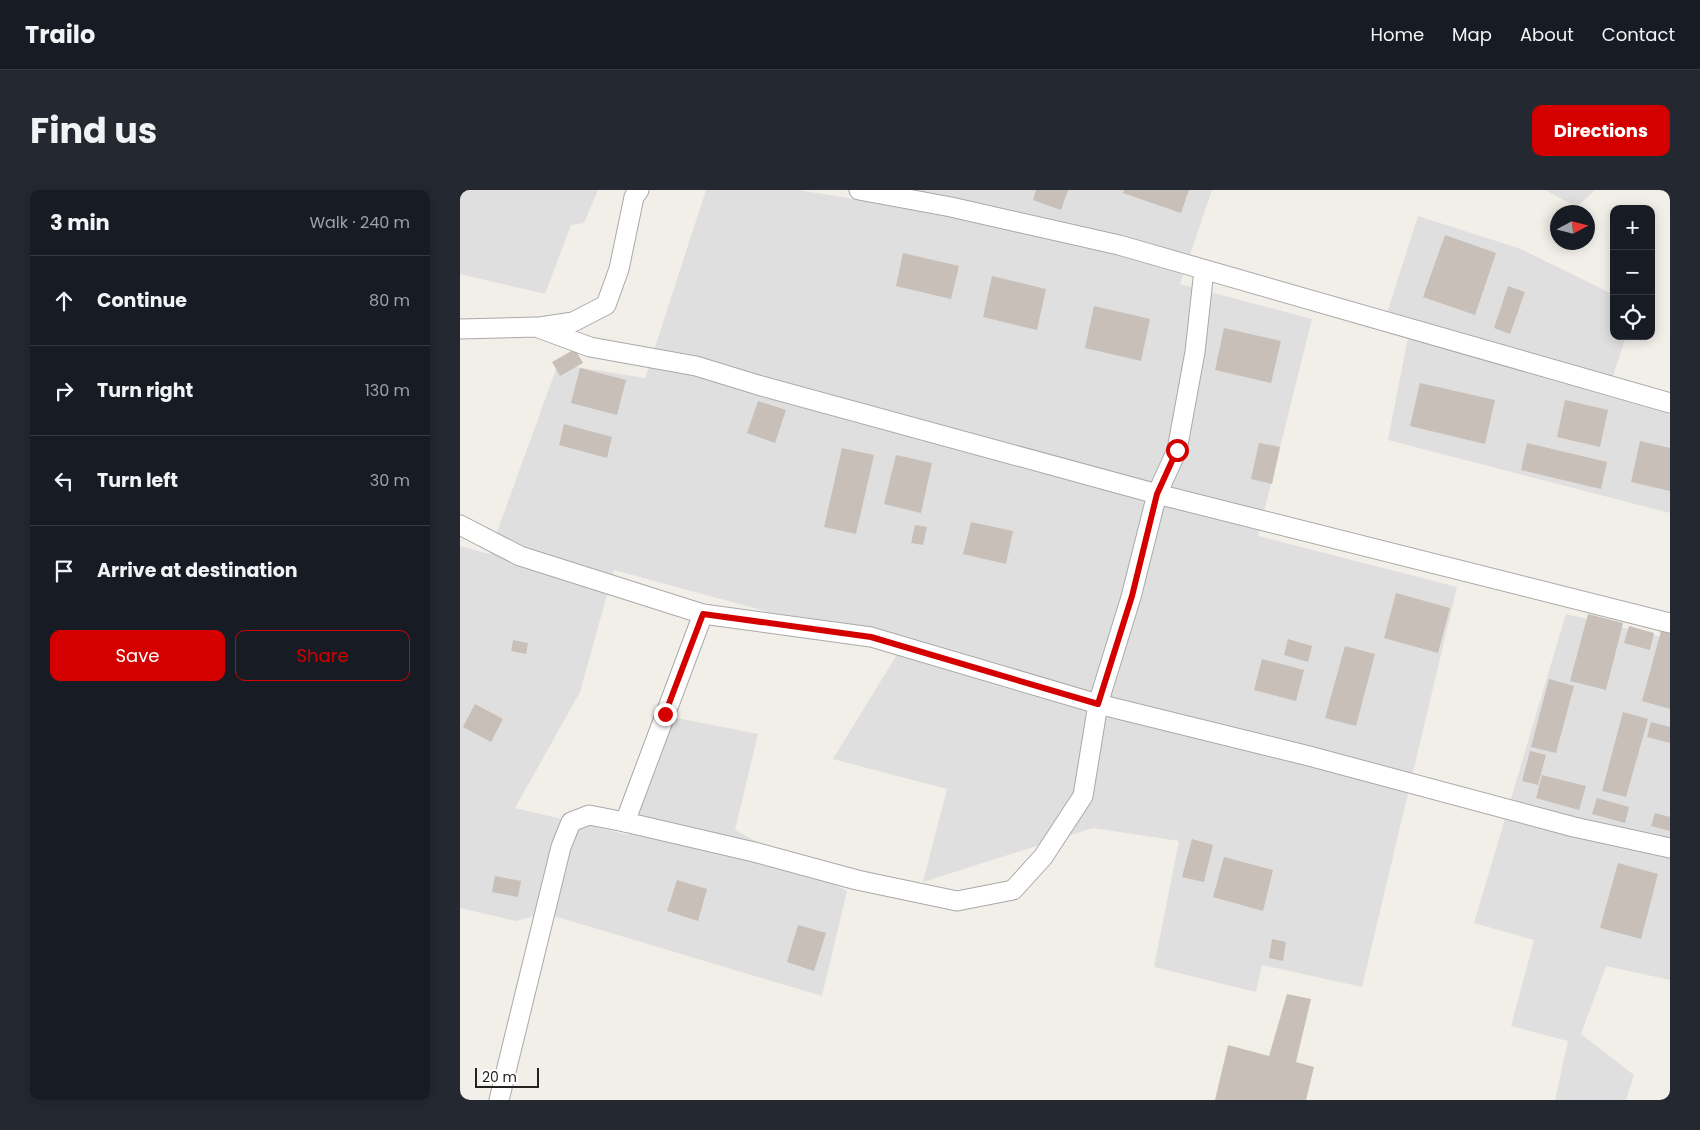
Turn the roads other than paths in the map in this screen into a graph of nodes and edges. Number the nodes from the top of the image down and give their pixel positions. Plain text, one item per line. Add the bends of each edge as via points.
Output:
1 (639, 190) edge
2 (859, 190) edge
3 (1204, 270) junction
4 (536, 327) junction
5 (460, 329) edge
6 (1670, 403) edge
7 (1157, 494) junction
8 (460, 525) edge
9 (703, 614) junction
10 (1670, 623) edge
11 (1098, 704) junction
12 (625, 822) junction
13 (1670, 848) edge
14 (499, 1100) edge

1 - 4 street via 634,197 618,269 606,305 573,322
2 - 3 street via 1119,245
3 - 6 street
3 - 7 street via 1195,352 1177,450
4 - 5 street
4 - 7 street via 590,347 696,366
7 - 10 street
7 - 11 street via 1132,596
8 - 9 street via 520,556
9 - 11 street via 871,637
9 - 12 street
11 - 12 street via 1083,796 1044,857 1013,890 957,901
11 - 13 street via 1574,827
12 - 14 street via 590,814 571,822 561,847

